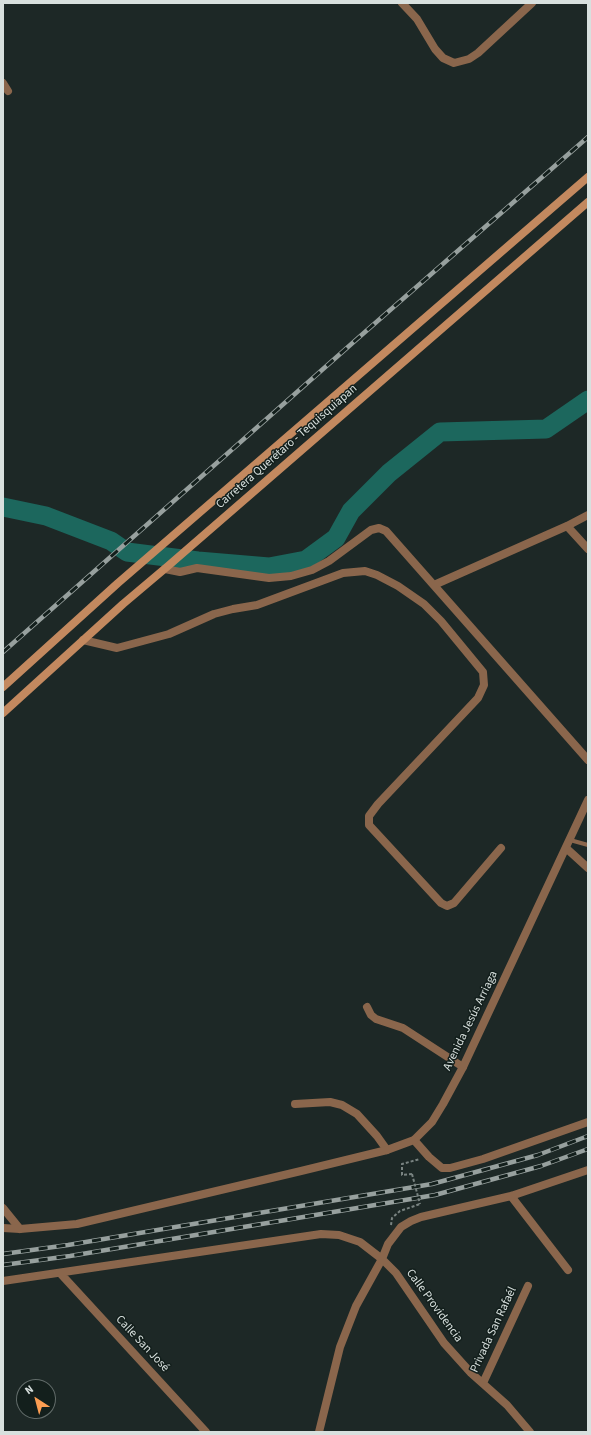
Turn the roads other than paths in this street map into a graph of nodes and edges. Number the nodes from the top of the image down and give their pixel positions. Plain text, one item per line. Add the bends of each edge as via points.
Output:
1 (402, 3) edge
2 (532, 3) edge
3 (3, 84) edge
4 (8, 91) dead end
5 (588, 177) edge
6 (588, 202) edge
7 (588, 515) edge
8 (567, 526) junction
9 (588, 549) edge
10 (167, 568) junction
11 (434, 585) junction
12 (83, 640) junction
13 (3, 687) edge
14 (3, 713) edge
15 (588, 760) edge
16 (588, 800) edge
17 (568, 844) junction
18 (588, 845) edge
19 (501, 848) dead end
20 (588, 868) edge
21 (367, 1007) dead end
22 (463, 1067) junction
23 (295, 1104) dead end
24 (588, 1122) edge
25 (414, 1140) junction
26 (387, 1150) junction
27 (588, 1170) edge
28 (512, 1196) junction
29 (3, 1208) edge
30 (3, 1228) edge
31 (20, 1229) junction
32 (382, 1259) junction
33 (568, 1270) dead end
34 (60, 1273) junction
35 (3, 1282) edge
36 (528, 1286) dead end
37 (483, 1383) junction
38 (206, 1432) edge
39 (319, 1432) edge
40 (530, 1432) edge

1 - 2 street via 417,19 435,49 443,58 454,63 478,53
3 - 4 street
5 - 13 main road, Carretera Querétaro - Tequisquiapan via 149,557
6 - 10 main road, Carretera Querétaro - Tequisquiapan
7 - 8 street
8 - 9 street
8 - 11 street
10 - 11 street via 180,572 197,568 269,578 291,576 312,570 329,561 371,530 379,528 386,531
10 - 12 main road, Carretera Querétaro - Tequisquiapan
11 - 15 street
12 - 14 main road, Carretera Querétaro - Tequisquiapan
12 - 19 street via 117,648 169,634 214,614 257,605 343,573 365,571 378,575 424,604 441,621 483,672 484,685 478,698 378,804 369,816 369,825 441,903 447,906 454,903
16 - 17 street, Avenida Jesús Arriaga
17 - 18 lane
17 - 20 street
17 - 22 street, Avenida Jesús Arriaga
21 - 22 street via 376,1019 403,1028
22 - 25 street, Avenida Jesús Arriaga via 432,1122
23 - 26 street via 330,1102 342,1105 357,1114
24 - 25 street via 450,1168 442,1168
25 - 26 street, Avenida Jesús Arriaga
26 - 31 street, Avenida Jesús Arriaga via 77,1224
27 - 28 street
28 - 32 street via 411,1221 395,1233
28 - 33 street
29 - 31 street
30 - 31 street, Avenida Jesús Arriaga
32 - 34 street, Calle Providencia via 360,1242 339,1235 321,1234
32 - 37 street, Calle Providencia via 404,1284 444,1343
32 - 39 street via 356,1306 340,1347
34 - 35 street, Calle Providencia
34 - 38 street, Calle San José
36 - 37 street, Privada San Rafaél
37 - 40 street, Calle Providencia via 507,1405

